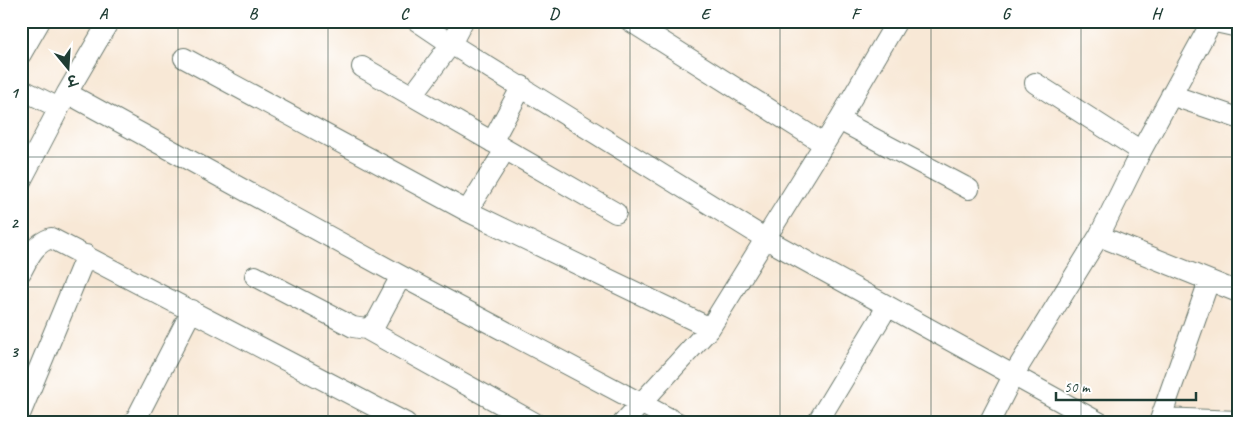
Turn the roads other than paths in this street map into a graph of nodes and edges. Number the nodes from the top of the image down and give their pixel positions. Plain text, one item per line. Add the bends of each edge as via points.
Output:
1 (40, 21) edge
2 (109, 21) edge
3 (417, 21) edge
4 (463, 21) edge
5 (630, 21) edge
6 (896, 21) edge
7 (1212, 21) edge
8 (1238, 27) edge
9 (451, 44) junction
10 (21, 54) edge
11 (184, 58) dead end
12 (362, 67) dead end
13 (1035, 83) dead end
14 (522, 86) junction
15 (21, 89) edge
16 (1171, 95) junction
17 (412, 96) junction
18 (63, 101) junction
19 (1238, 118) edge
20 (839, 120) junction
21 (824, 144) junction
22 (498, 146) junction
23 (1141, 151) junction
24 (21, 181) edge
25 (969, 189) dead end
26 (467, 211) junction
27 (616, 213) dead end
28 (1098, 236) junction
29 (766, 239) junction
30 (86, 255) junction
31 (21, 272) edge
32 (255, 276) dead end
33 (401, 276) junction
34 (1209, 280) junction
35 (1238, 292) edge
36 (887, 307) junction
37 (192, 310) junction
38 (710, 328) junction
39 (366, 329) junction
40 (1014, 374) junction
41 (643, 404) junction
42 (21, 412) edge
43 (1160, 420) edge
44 (1238, 421) edge
45 (134, 423) edge
46 (406, 423) edge
47 (535, 423) edge
48 (623, 423) edge
49 (678, 423) edge
50 (817, 423) edge
51 (989, 423) edge
52 (1100, 423) edge

1 - 10 street
2 - 18 street
3 - 9 street
4 - 9 street
5 - 21 street
6 - 20 street
7 - 8 street
7 - 16 street
9 - 14 street
9 - 17 street
11 - 26 street
12 - 17 street
13 - 23 street
14 - 22 street
14 - 29 street
15 - 18 street
16 - 19 street
16 - 23 street
17 - 22 street
18 - 24 street
18 - 33 street
20 - 21 street
20 - 25 street
21 - 29 street
22 - 26 street
22 - 27 street
23 - 28 street
26 - 38 street
28 - 34 street
28 - 40 street
29 - 36 street
29 - 38 street
30 - 31 street via 51,238 31,252
30 - 37 street
30 - 42 street
32 - 39 street via 353,327
33 - 39 street via 376,323
33 - 41 street
34 - 35 street
34 - 43 street
36 - 40 street
36 - 50 street
37 - 45 street
37 - 46 street
38 - 41 street
39 - 47 street
40 - 51 street
40 - 52 street
41 - 48 street
41 - 49 street
43 - 44 street

